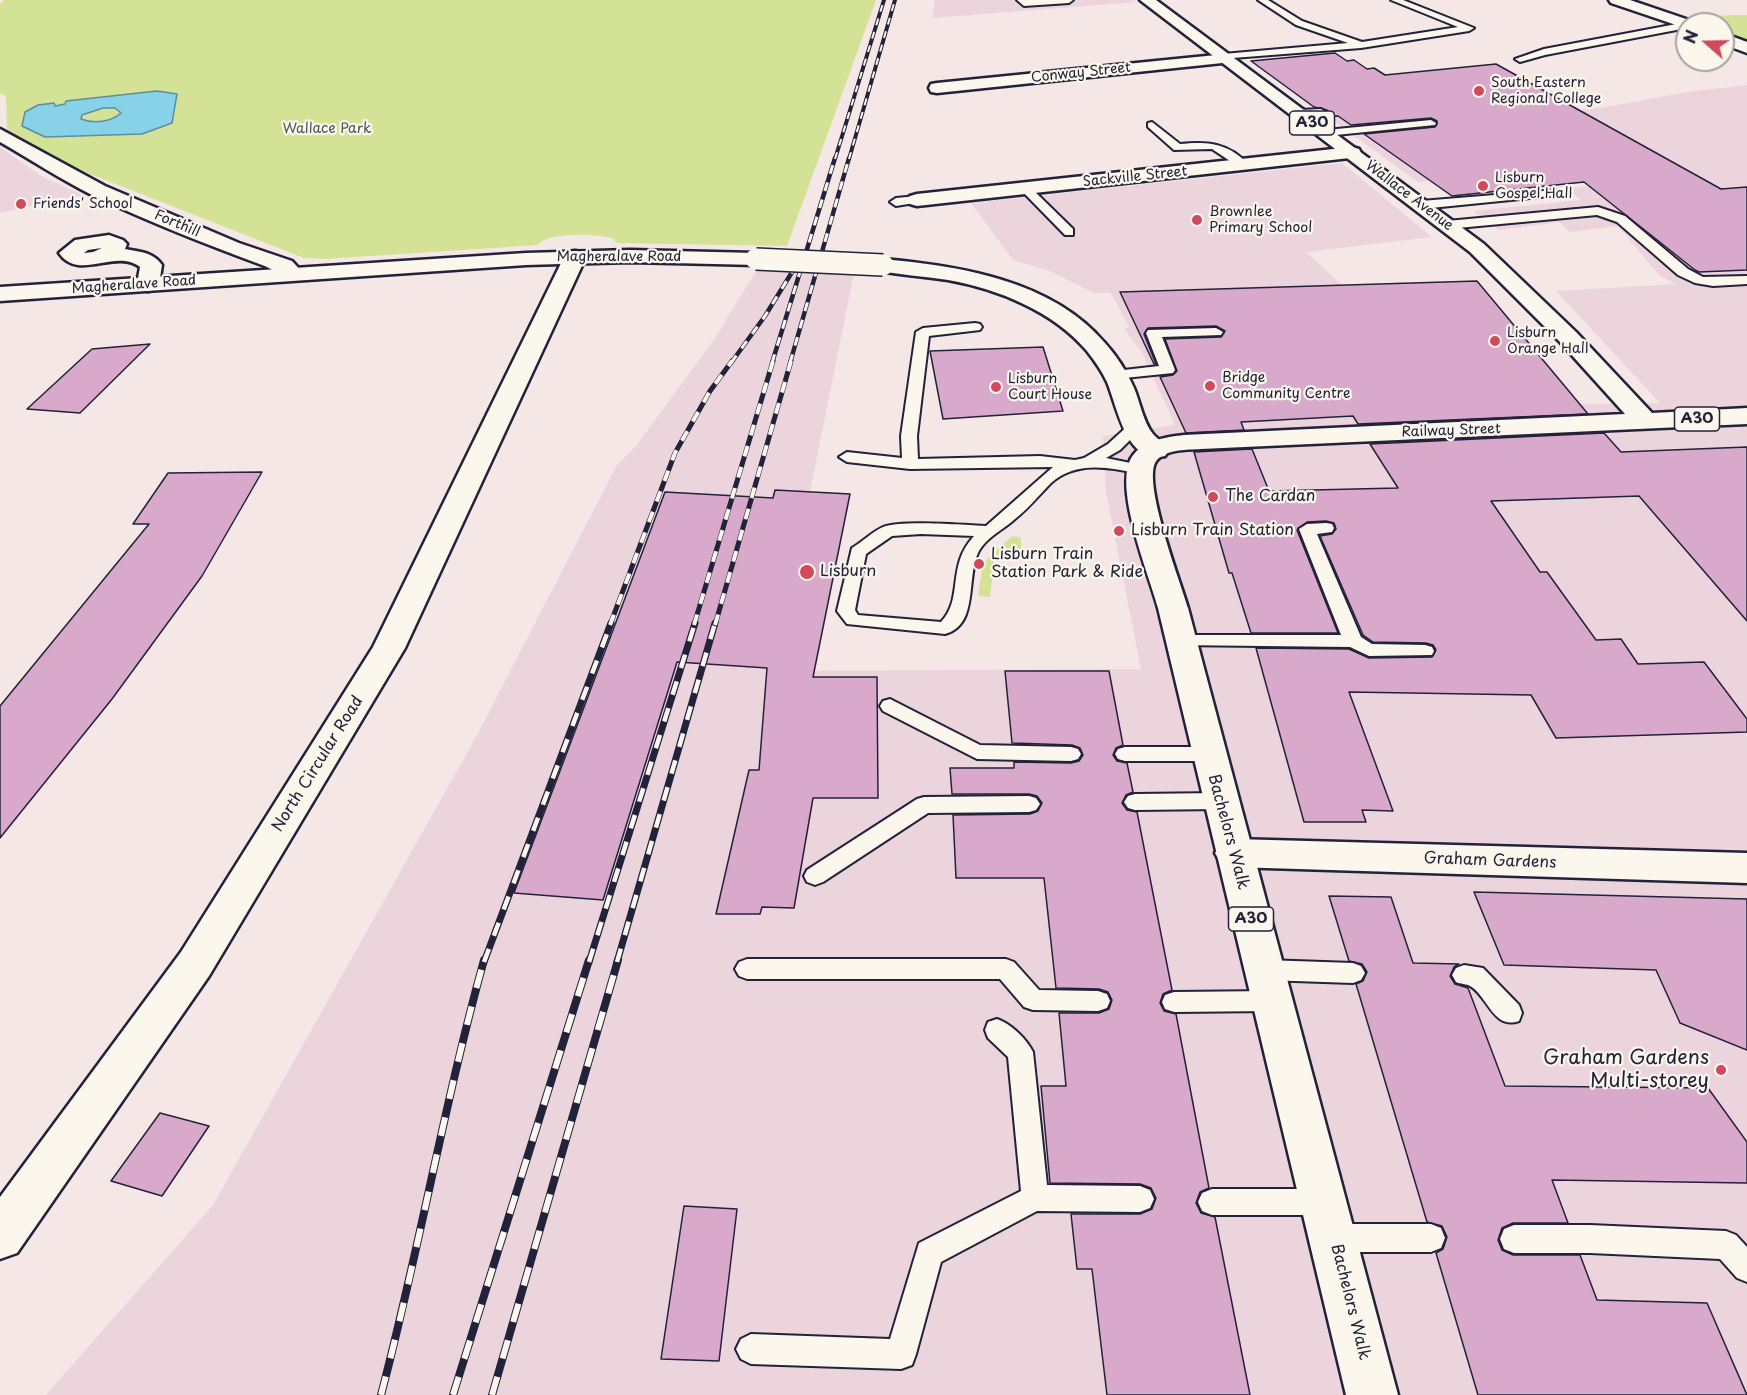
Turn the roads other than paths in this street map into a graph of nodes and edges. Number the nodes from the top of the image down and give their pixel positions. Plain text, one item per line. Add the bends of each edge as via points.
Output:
1 (1021, 0) edge
2 (1069, 0) edge
3 (1147, 0) edge
4 (1262, 0) edge
5 (1395, 0) edge
6 (1616, 0) edge
7 (1675, 20) edge
8 (1675, 26) edge
9 (1361, 45) junction
10 (1520, 59) dead end
11 (1227, 60) junction
12 (1254, 63) dead end
13 (937, 88) dead end
14 (1321, 112) dead end
15 (1299, 114) junction
16 (1431, 123) dead end
17 (1152, 124) dead end
18 (1326, 133) junction
19 (0, 134) edge
20 (1352, 153) junction
21 (1243, 165) junction
22 (1026, 189) junction
23 (1556, 193) dead end
24 (917, 200) joint
25 (896, 202) dead end
26 (1421, 205) junction
27 (1447, 225) junction
28 (1069, 232) dead end
29 (111, 252) dead end
30 (575, 257) junction
31 (292, 273) junction
32 (1747, 280) edge
33 (148, 284) junction
34 (0, 294) edge
35 (975, 327) dead end
36 (1216, 332) dead end
37 (1115, 375) junction
38 (1747, 416) edge
39 (1646, 421) junction
40 (1144, 448) junction
41 (848, 457) dead end
42 (1080, 463) junction
43 (910, 464) junction
44 (1326, 528) dead end
45 (989, 531) junction
46 (1353, 640) junction
47 (1181, 641) junction
48 (1425, 651) dead end
49 (890, 706) dead end
50 (1071, 754) dead end
51 (1125, 754) dead end
52 (1208, 754) junction
53 (1221, 801) junction
54 (1135, 802) dead end
55 (1029, 804) dead end
56 (1234, 853) junction
57 (1747, 868) edge
58 (815, 876) dead end
59 (747, 969) dead end
60 (1353, 973) dead end
61 (1464, 975) dead end
62 (1268, 986) junction
63 (1098, 1001) dead end
64 (1174, 1002) dead end
65 (1510, 1013) dead end
66 (997, 1030) dead end
67 (1035, 1198) junction
68 (1140, 1199) dead end
69 (1212, 1202) dead end
70 (1325, 1202) junction
71 (0, 1236) edge
72 (1334, 1238) junction
73 (1431, 1238) dead end
74 (1514, 1239) dead end
75 (1747, 1268) edge
76 (751, 1349) dead end
77 (1372, 1395) edge

1 - 2 lane
3 - 11 street, Wallace Avenue / A30
4 - 9 lane via 1299,22
5 - 9 lane via 1469,28
6 - 7 street
8 - 10 lane
9 - 11 lane
11 - 12 lane
11 - 13 street, Conway Street
11 - 15 street, Wallace Avenue / A30
14 - 15 lane
15 - 18 street, Wallace Avenue / A30
16 - 18 lane
17 - 21 lane via 1178,148 1214,144
18 - 20 street, Wallace Avenue / A30
19 - 31 street, Forthill via 98,190 284,266
20 - 21 street, Sackville Street
20 - 26 street, Wallace Avenue / A30
21 - 22 street, Sackville Street
22 - 24 street, Sackville Street
22 - 28 lane
23 - 26 lane
24 - 25 lane
26 - 27 street, Wallace Avenue / A30
27 - 32 lane via 1598,211 1621,219 1683,272 1700,280
27 - 39 street, Wallace Avenue / A30 via 1538,307
29 - 33 street via 144,259 151,265
30 - 31 street, Magheralave Road
30 - 37 street, Magheralave Road, bridge via 883,265 961,276 998,286 1061,315 1082,331
30 - 71 street, North Circular Road via 389,648 195,964
31 - 33 street, Magheralave Road
33 - 34 street, Magheralave Road
35 - 43 lane via 923,332 909,436
36 - 37 lane via 1153,333 1168,370
37 - 40 street, Magheralave Road
38 - 39 street, Railway Street / A30
39 - 40 street, Railway Street / A30 via 1201,441
40 - 42 lane via 1114,447
40 - 42 lane via 1115,464
40 - 47 street, Bachelors Walk / A30 via 1140,492
41 - 43 lane
42 - 43 lane via 1040,460
42 - 45 lane via 1051,475 1015,512
44 - 46 lane via 1306,529
45 - 45 lane via 971,552 964,571 962,602 956,618 945,628 853,620 846,611 858,552 888,531
46 - 47 lane
46 - 48 lane via 1368,650
47 - 52 street, Bachelors Walk / A30
49 - 50 lane via 977,752
51 - 52 lane
52 - 53 street, Bachelors Walk / A30
53 - 54 lane
53 - 56 street, Bachelors Walk / A30
55 - 58 lane via 924,805
56 - 57 street, Graham Gardens
56 - 62 street, Bachelors Walk / A30
59 - 63 lane via 1006,969 1033,1000
60 - 62 lane
61 - 65 lane via 1475,975
62 - 64 lane
62 - 70 street, Bachelors Walk / A30
66 - 67 lane via 1020,1053
67 - 68 lane
67 - 76 lane via 929,1253 901,1354
69 - 70 lane
70 - 72 street, Bachelors Walk / A30
72 - 73 lane
72 - 77 street, Bachelors Walk / A30
74 - 75 lane via 1726,1245

